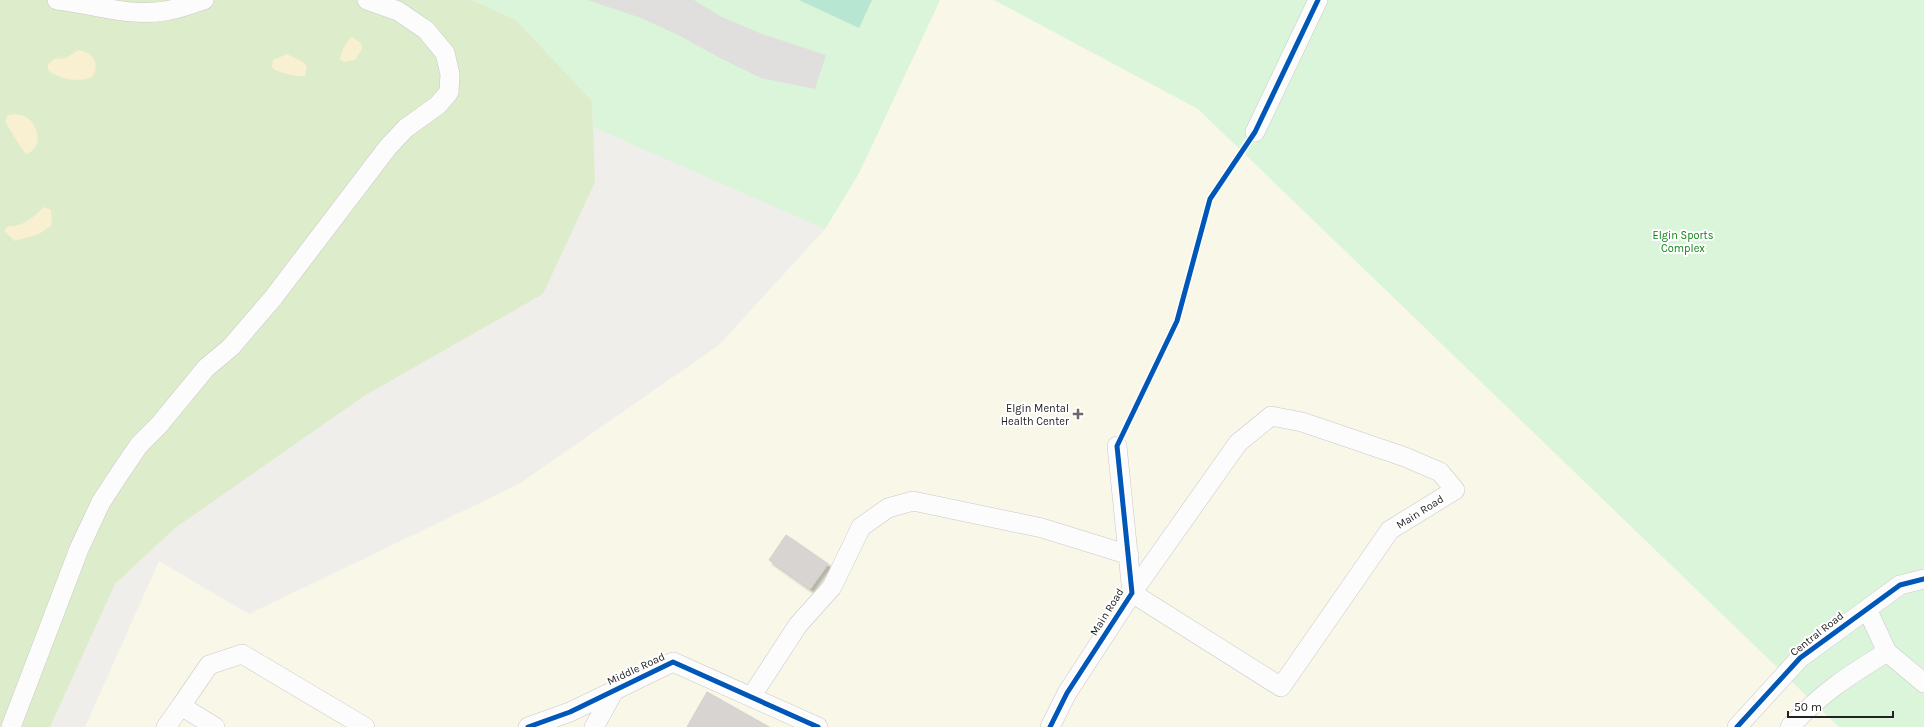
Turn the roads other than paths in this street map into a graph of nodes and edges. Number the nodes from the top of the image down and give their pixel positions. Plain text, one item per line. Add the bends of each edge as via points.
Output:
1 (57, 0) edge
2 (204, 0) edge
3 (367, 0) edge
4 (1318, 0) edge
5 (1255, 132) dead end
6 (1117, 446) dead end
7 (1129, 555) junction
8 (1924, 579) edge
9 (1132, 593) junction
10 (1867, 609) junction
11 (1886, 652) junction
12 (1924, 683) edge
13 (614, 691) junction
14 (751, 697) junction
15 (181, 706) junction
16 (11, 727) edge
17 (166, 727) edge
18 (215, 727) edge
19 (366, 727) edge
20 (528, 727) edge
21 (594, 727) edge
22 (818, 727) edge
23 (1050, 727) edge
24 (1737, 727) edge
25 (1790, 727) edge

1 - 2 street via 138,13 165,11
3 - 16 street via 398,11 426,30 445,53 450,74 449,92 438,105 406,128 388,147 269,304 231,347 206,368 140,445 118,476 101,502 79,549
4 - 5 street
6 - 7 street, Main Road
7 - 9 street, Main Road
7 - 14 street via 1042,528 913,501 888,508 862,527 832,587 798,625
8 - 10 street, Central Road via 1900,585
9 - 9 street, Main Road via 1281,687 1390,530 1455,490 1440,472 1405,457 1302,422 1271,416 1238,443
9 - 23 street, Main Road via 1067,693
10 - 11 street
10 - 24 street, Central Road via 1800,658
11 - 12 street
11 - 25 street via 1846,676 1809,706
13 - 14 street, Middle Road via 673,662
13 - 20 street, Middle Road via 570,712
13 - 21 street
14 - 22 street, Middle Road
15 - 17 street
15 - 18 street
15 - 19 street via 209,665 242,654

